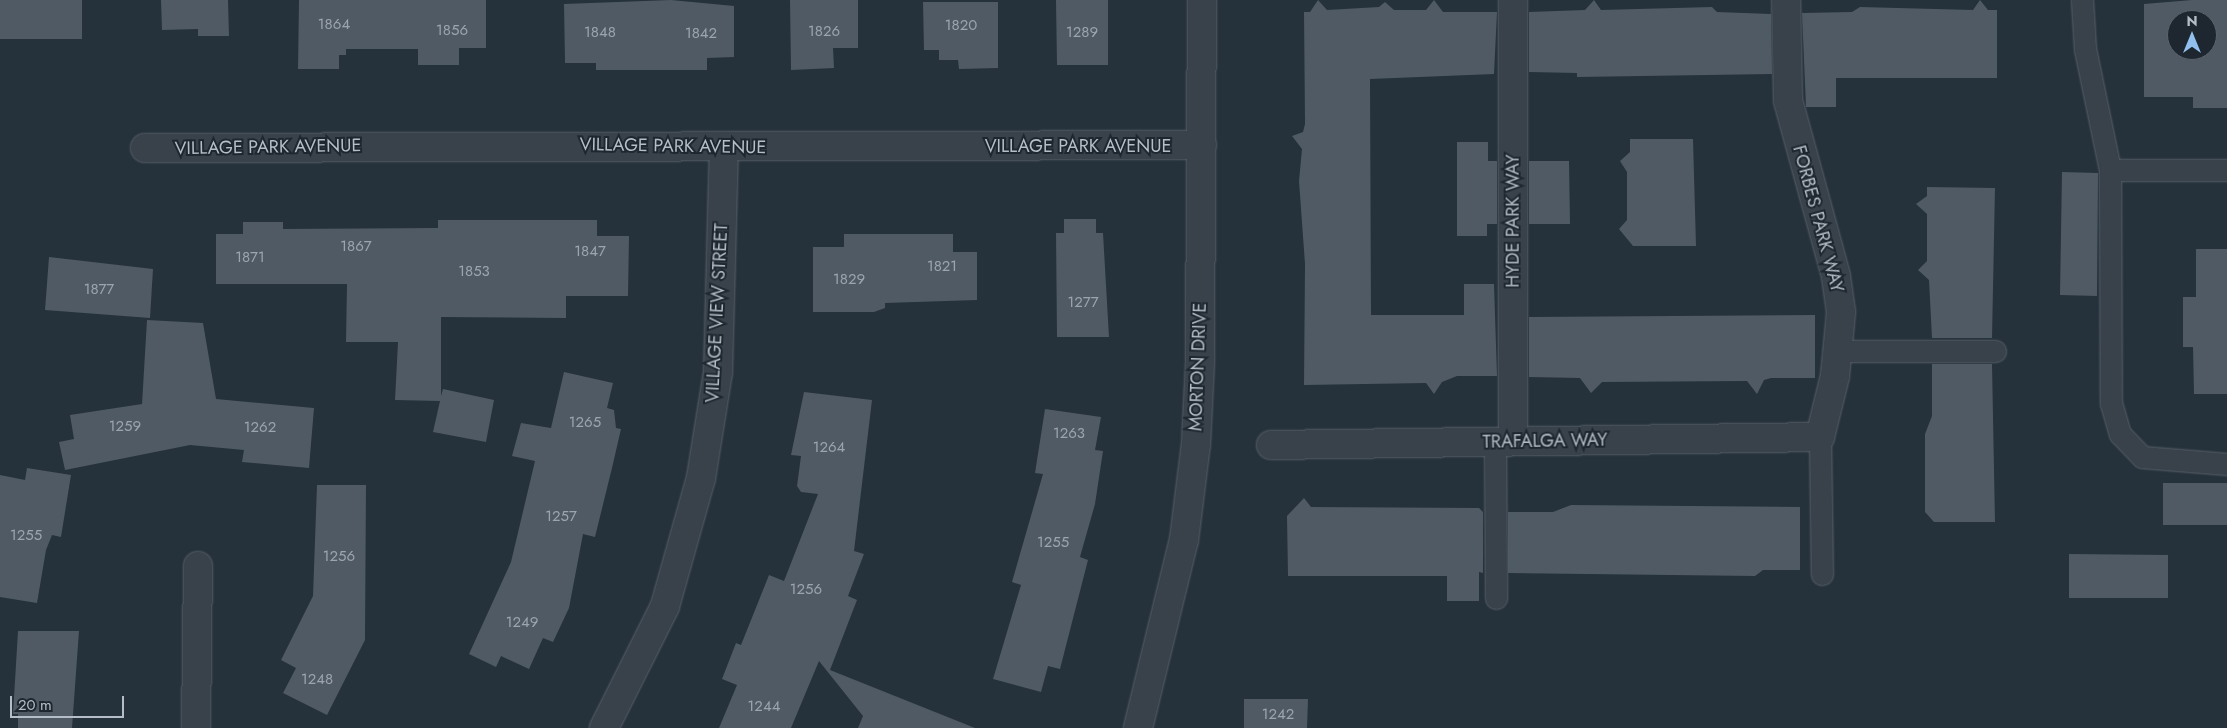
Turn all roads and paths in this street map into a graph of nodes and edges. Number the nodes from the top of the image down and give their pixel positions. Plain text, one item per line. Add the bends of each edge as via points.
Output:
1 (1202, 0) edge
2 (1514, 0) edge
3 (1786, 0) edge
4 (2082, 0) edge
5 (1202, 145) junction
6 (145, 148) dead end
7 (724, 148) junction
8 (2110, 170) junction
9 (2227, 170) edge
10 (1839, 351) junction
11 (1995, 351) dead end
12 (1820, 437) junction
13 (1504, 441) junction
14 (1271, 445) dead end
15 (2227, 464) edge
16 (198, 566) dead end
17 (1822, 574) dead end
18 (1496, 598) dead end
19 (196, 728) edge
20 (604, 728) edge
21 (1138, 728) edge

1 - 5 street, MORTON DRIVE
2 - 13 street, HYDE PARK WAY
3 - 10 street, FORBES PARK WAY via 1788,100 1836,276 1841,312
4 - 8 lane via 2085,49
5 - 7 street, VILLAGE PARK AVENUE
5 - 21 street, MORTON DRIVE via 1196,444 1184,540
6 - 7 street, VILLAGE PARK AVENUE via 641,144
7 - 20 street, VILLAGE VIEW STREET via 718,372 701,478 665,606
8 - 9 lane
8 - 15 lane via 2111,403 2120,434 2142,458
10 - 11 lane
10 - 12 street, FORBES PARK WAY
12 - 13 street, TRAFALGA WAY
12 - 17 lane
13 - 14 street, TRAFALGA WAY
13 - 18 lane
16 - 19 street

